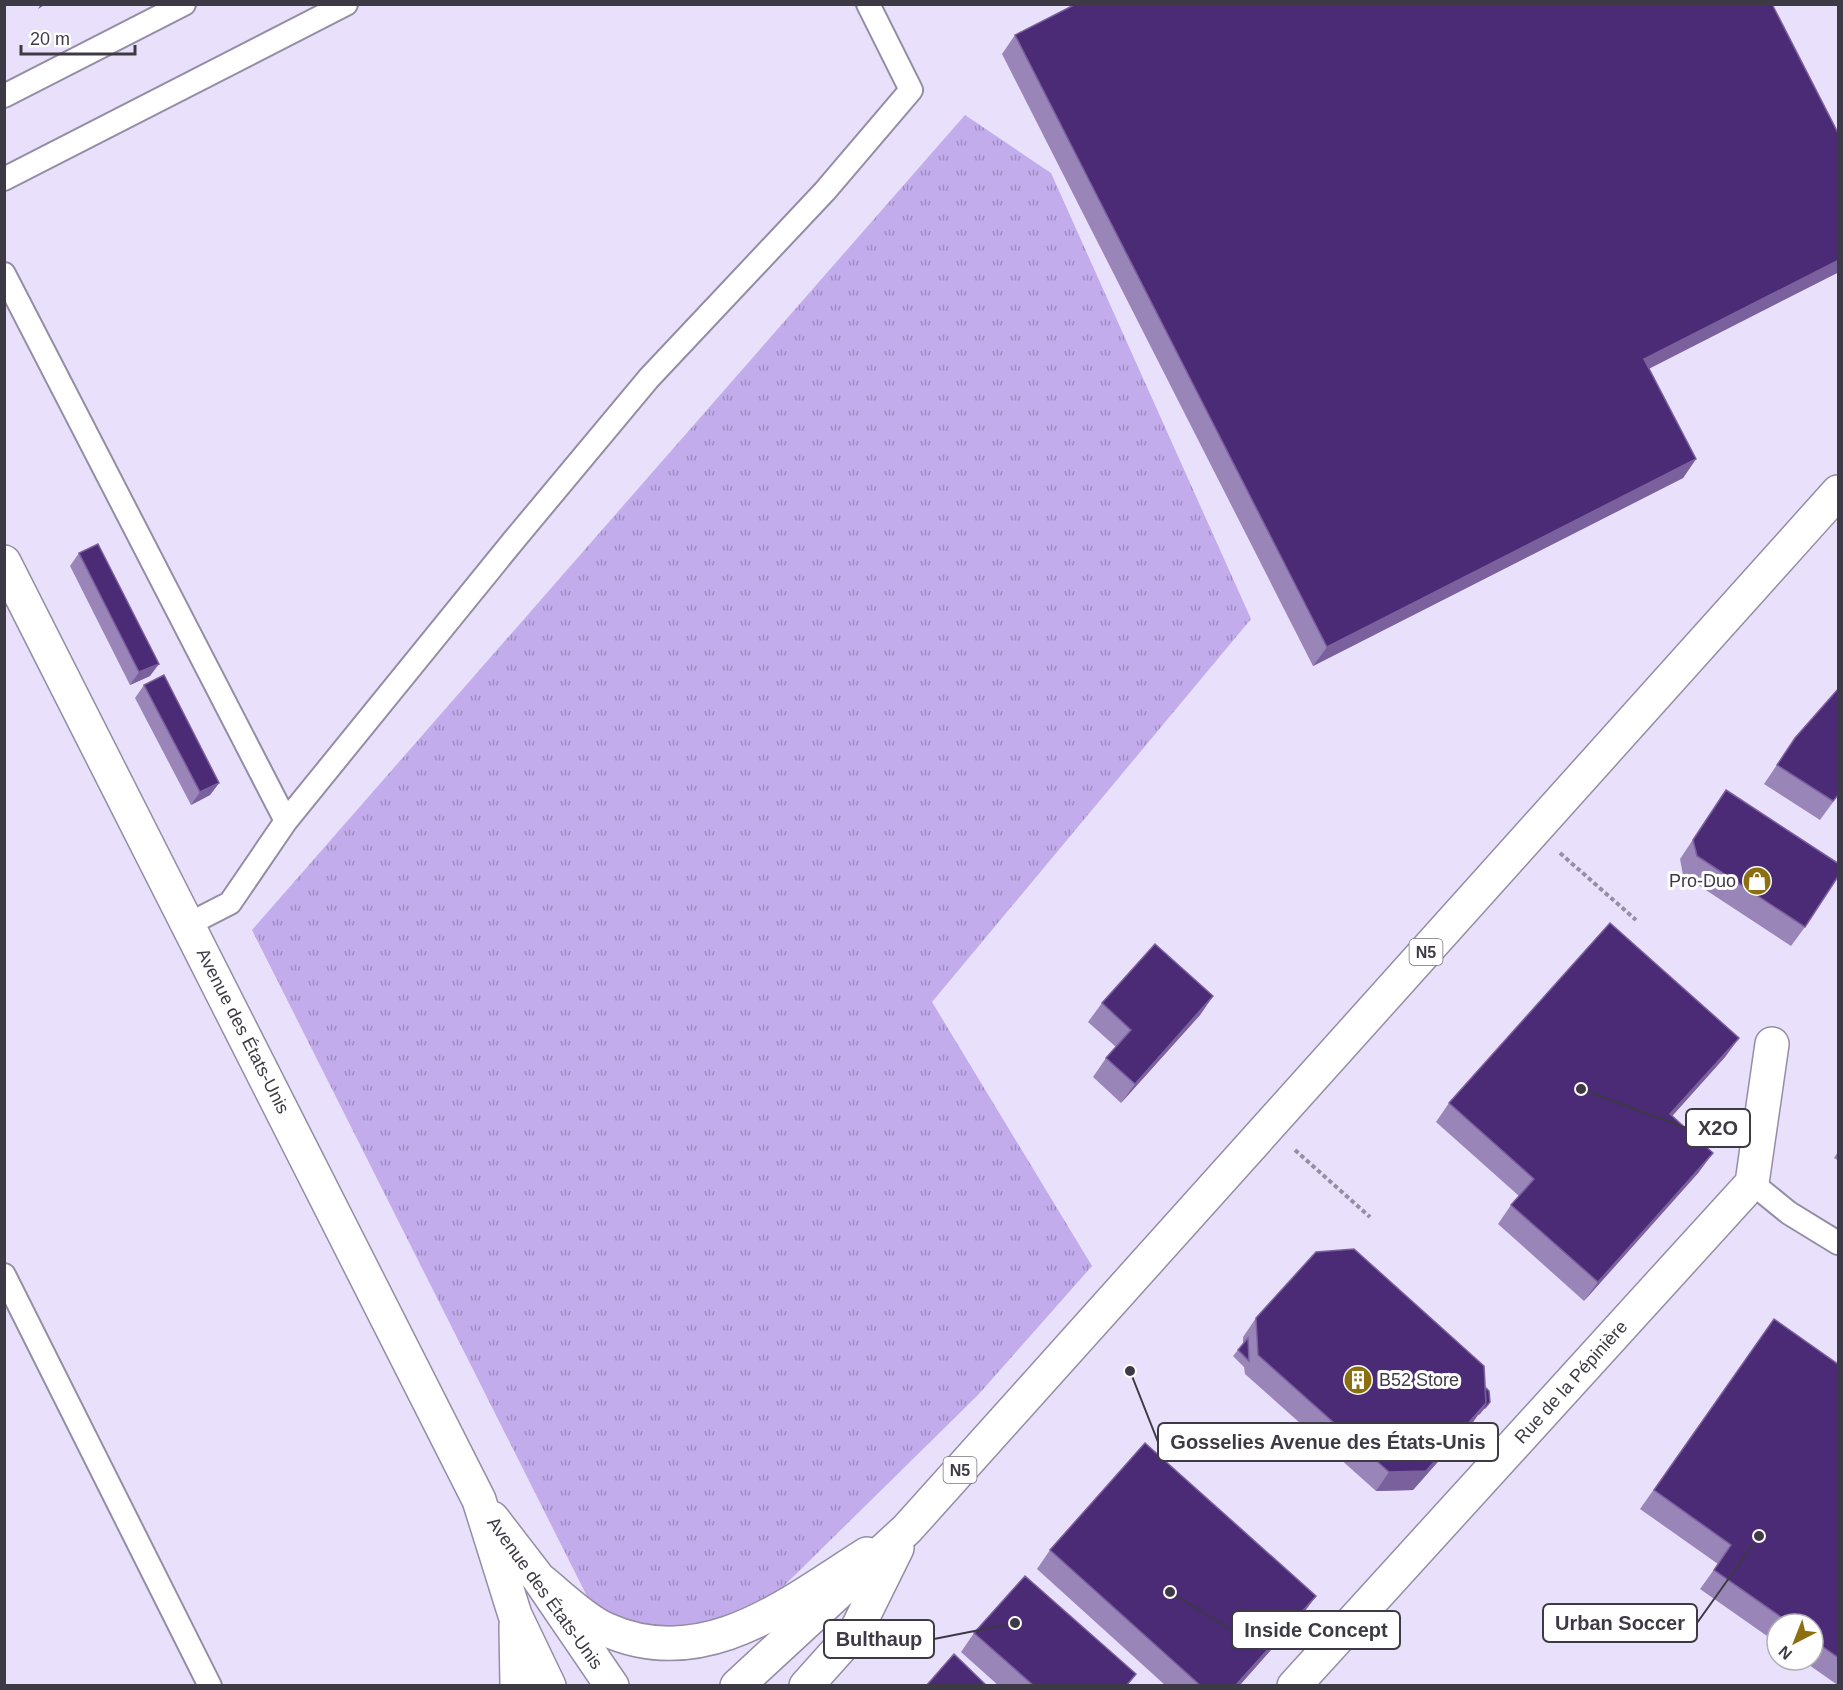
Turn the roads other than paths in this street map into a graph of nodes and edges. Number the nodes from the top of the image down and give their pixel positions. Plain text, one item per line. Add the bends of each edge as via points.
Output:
1 (184, 4) edge
2 (346, 4) edge
3 (868, 4) edge
4 (4, 96) edge
5 (4, 178) edge
6 (4, 274) edge
7 (1839, 492) edge
8 (4, 562) edge
9 (286, 820) junction
10 (189, 924) junction
11 (1773, 1044) dead end
12 (1752, 1183) junction
13 (1839, 1243) edge
14 (4, 1275) edge
15 (478, 1500) junction
16 (907, 1529) junction
17 (539, 1579) junction
18 (515, 1615) junction
19 (210, 1686) edge
20 (517, 1686) edge
21 (549, 1686) edge
22 (612, 1686) edge
23 (737, 1686) edge
24 (806, 1686) edge
25 (1294, 1686) edge

1 - 4 lane
2 - 5 lane
3 - 9 lane via 911,90 825,191 649,378
6 - 9 lane
7 - 16 street, N5
8 - 10 street, Avenue des États-Unis
9 - 10 lane via 231,903
10 - 15 street, Avenue des États-Unis
11 - 12 street
12 - 13 lane via 1789,1213
12 - 25 street, Rue de la Pépinière
14 - 19 lane
15 - 17 street, Avenue des États-Unis
15 - 18 street, Avenue des États-Unis
16 - 17 street via 762,1620 707,1639 677,1644 641,1641 603,1628
16 - 23 street, N5
16 - 24 street, N5 via 856,1629
17 - 22 street, Avenue des États-Unis
18 - 20 street
18 - 21 street, Avenue des États-Unis

